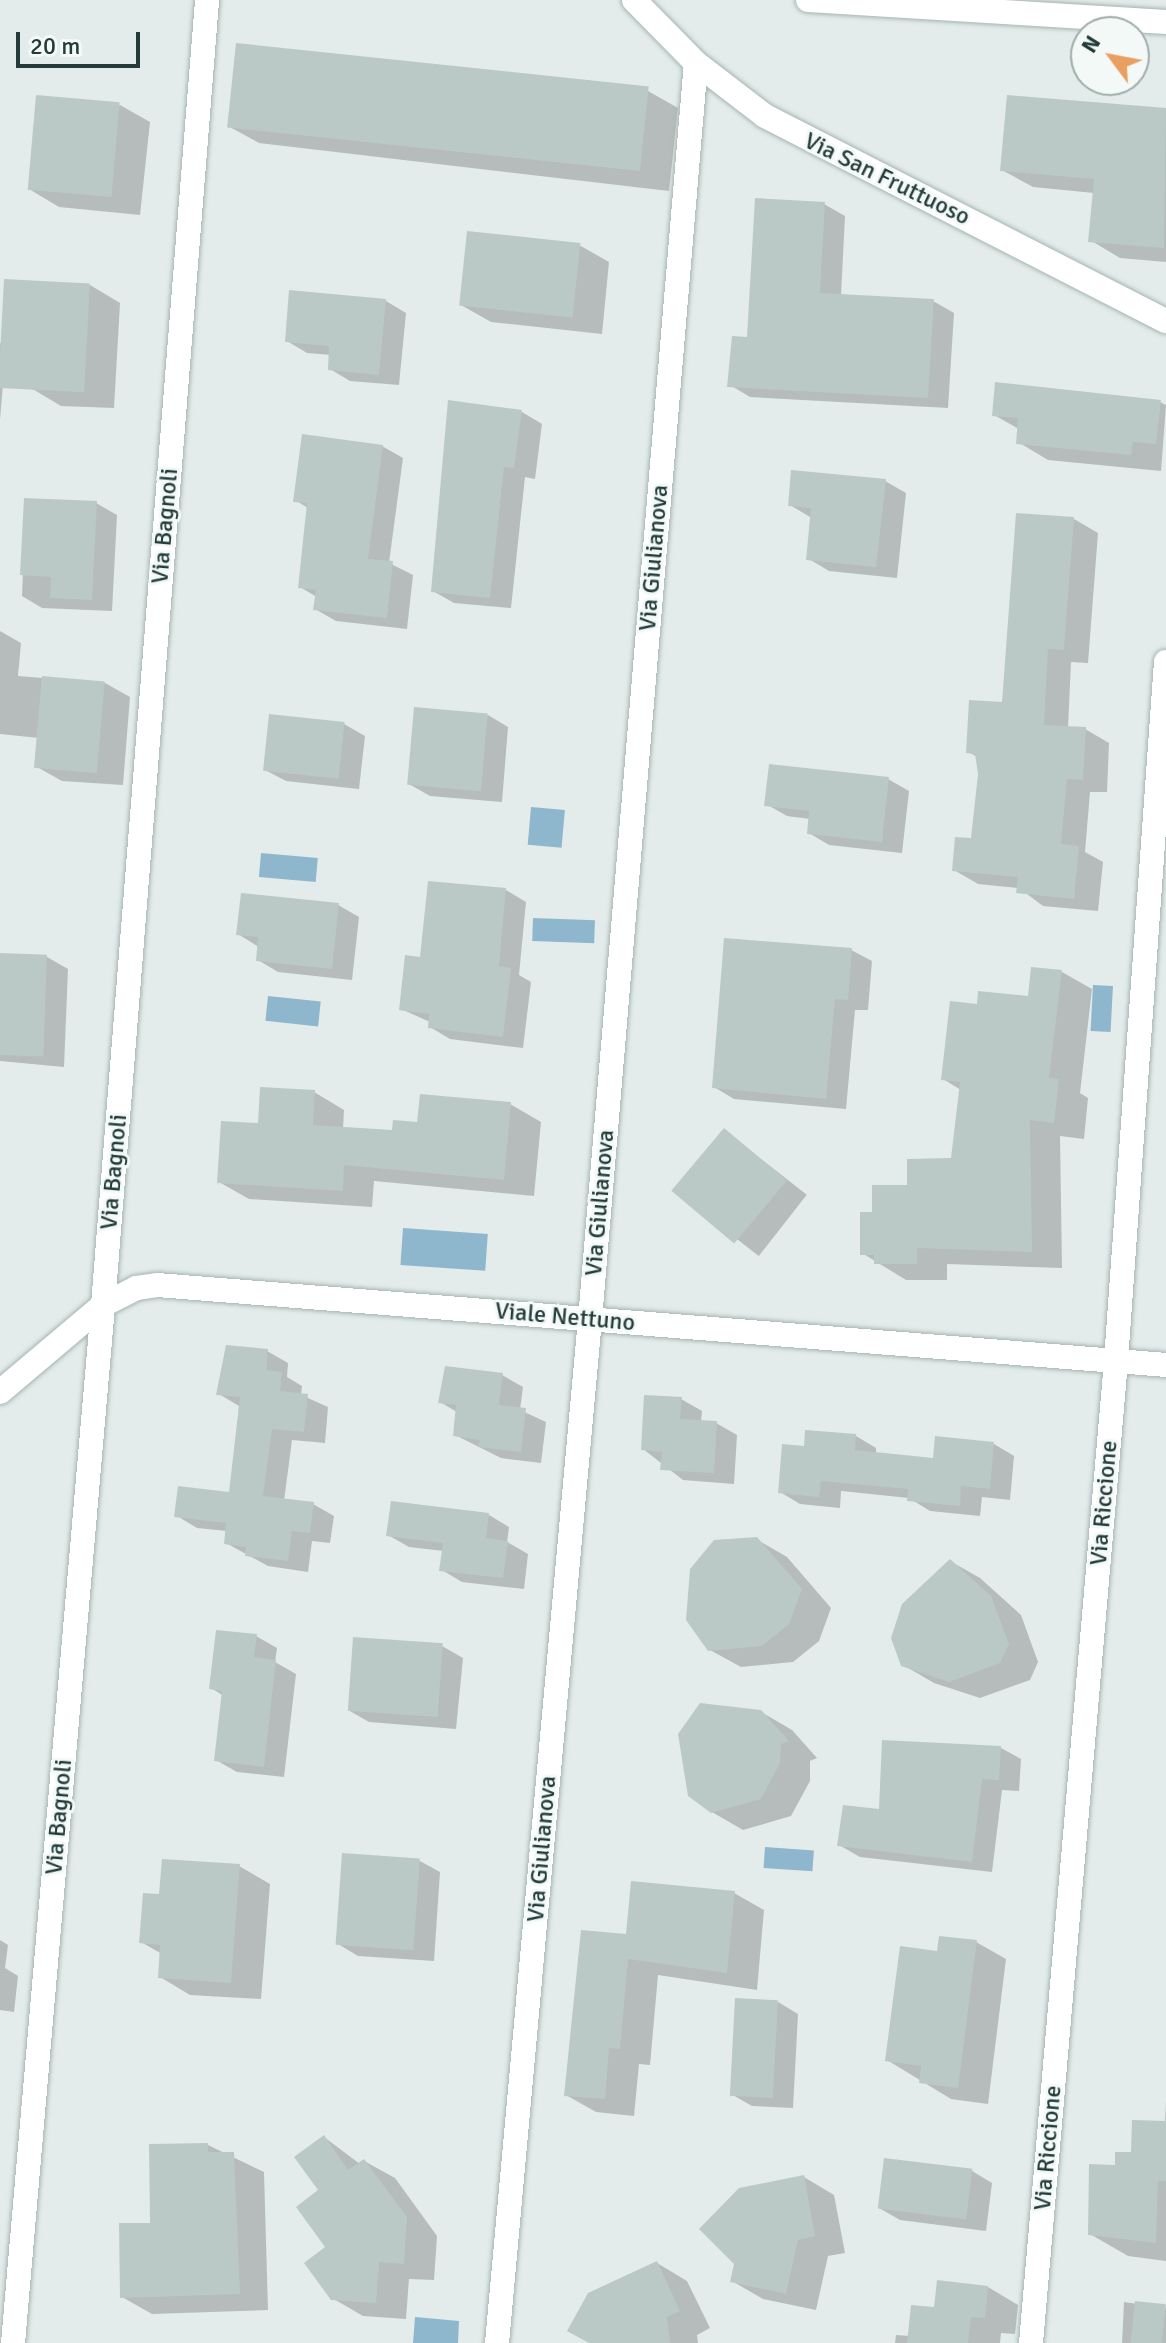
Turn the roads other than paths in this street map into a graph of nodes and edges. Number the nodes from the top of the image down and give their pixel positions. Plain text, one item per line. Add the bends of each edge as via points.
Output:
1 (207, 0) edge
2 (634, 0) edge
3 (808, 0) edge
4 (1166, 22) edge
5 (696, 63) junction
6 (1166, 321) edge
7 (1166, 662) edge
8 (103, 1305) junction
9 (590, 1319) junction
10 (1116, 1361) junction
11 (1166, 1365) edge
12 (0, 1392) edge
13 (13, 2343) edge
14 (497, 2343) edge
15 (1031, 2343) edge

1 - 8 street, Via Bagnoli
2 - 5 street, Via San Fruttuoso
3 - 4 street
5 - 6 street, Via San Fruttuoso via 756,110 816,145 1060,263
5 - 9 street, Via Giulianova
7 - 10 street, Via Riccione
8 - 9 street, Viale Nettuno via 136,1288 157,1285
8 - 12 street, Viale Nettuno
8 - 13 street, Via Bagnoli
9 - 10 street, Viale Nettuno
9 - 14 street, Via Giulianova
10 - 11 street, Viale Nettuno
10 - 15 street, Via Riccione

